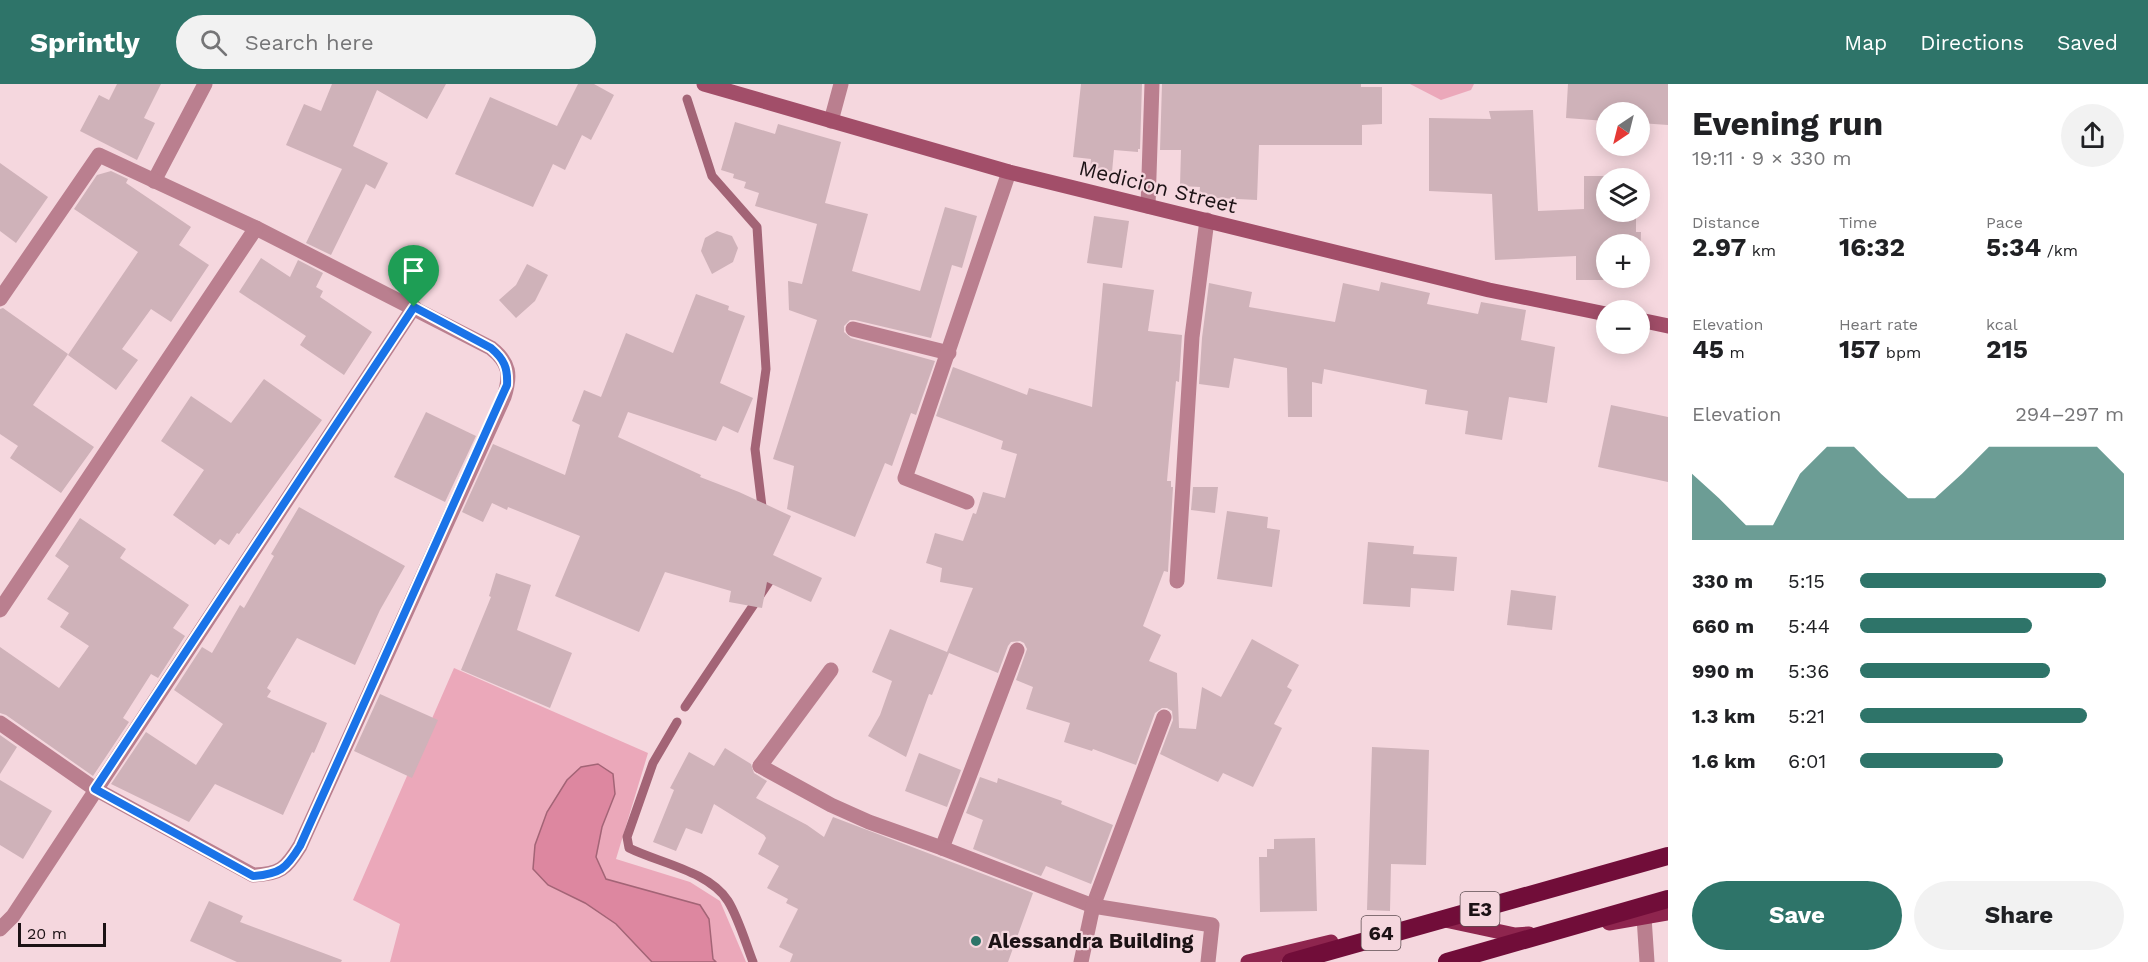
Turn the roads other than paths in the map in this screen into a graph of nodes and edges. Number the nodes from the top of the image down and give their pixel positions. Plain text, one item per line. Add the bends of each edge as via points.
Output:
1 (204, 84) edge
2 (705, 84) edge
3 (841, 84) edge
4 (1152, 84) edge
5 (831, 121) junction
6 (1009, 172) junction
7 (154, 181) junction
8 (1148, 206) junction
9 (1207, 220) junction
10 (256, 228) junction
11 (0, 299) edge
12 (414, 307) junction
13 (1596, 312) edge
14 (1650, 322) edge
15 (1668, 326) edge
16 (853, 329) dead end
17 (949, 353) junction
18 (967, 502) dead end
19 (1177, 581) dead end
20 (0, 610) edge
21 (1017, 650) dead end
22 (831, 670) dead end
23 (1164, 717) dead end
24 (0, 723) edge
25 (95, 789) junction
26 (942, 848) junction
27 (1668, 856) edge
28 (1668, 899) edge
29 (1093, 906) junction
30 (1668, 913) edge
31 (1644, 917) junction
32 (0, 929) edge
33 (1515, 935) junction
34 (1081, 962) edge
35 (1208, 962) edge
36 (1248, 962) edge
37 (1291, 962) edge
38 (1447, 962) edge
39 (1468, 962) edge
40 (1647, 962) edge

1 - 7 street
2 - 5 street, Medicion Street
3 - 5 street
4 - 8 street
5 - 6 street, Medicion Street
6 - 8 street, Medicion Street
6 - 17 street
7 - 10 street
7 - 11 street via 99,155
8 - 9 street, Medicion Street
9 - 13 street, Medicion Street via 1489,290
9 - 19 street via 1191,359
10 - 12 street
10 - 20 street
12 - 25 street
12 - 25 street via 500,355 506,363 507,385 290,863 273,874 253,876
14 - 15 street
16 - 17 street
17 - 18 street via 905,478
21 - 26 street
22 - 26 street via 760,766 831,805
23 - 29 street
24 - 25 street
25 - 32 street
26 - 29 street
27 - 37 highway, E3, bridge
28 - 38 highway, E3, bridge
29 - 34 street
29 - 35 street via 1212,925
30 - 31 main road, 64
31 - 33 main road, 64
31 - 40 street
33 - 36 main road, 64 via 1445,920
33 - 39 main road, 64

